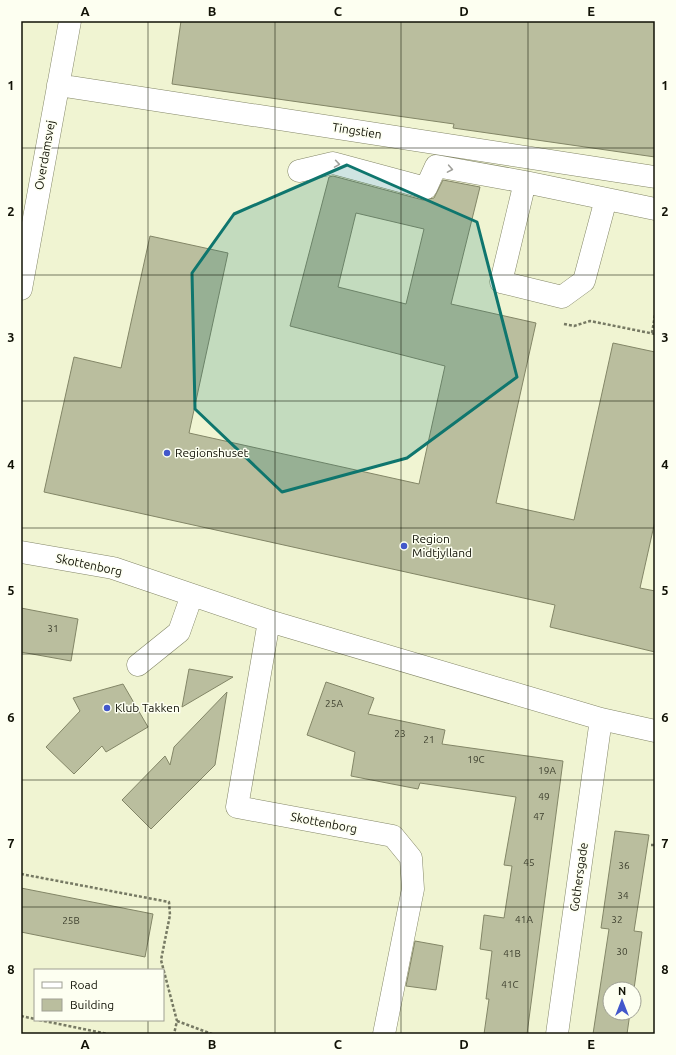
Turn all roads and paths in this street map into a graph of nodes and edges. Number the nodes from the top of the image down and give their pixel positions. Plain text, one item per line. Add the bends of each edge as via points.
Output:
1 (70, 21) edge
2 (58, 85) junction
3 (299, 171) dead end
4 (655, 177) edge
5 (525, 182) junction
6 (30, 191) edge
7 (606, 199) junction
8 (655, 209) edge
9 (21, 289) edge
10 (655, 315) edge
11 (652, 333) dead end
12 (21, 552) edge
13 (192, 595) junction
14 (269, 621) junction
15 (138, 666) dead end
16 (601, 719) junction
17 (655, 731) edge
18 (651, 844) dead end
19 (655, 845) edge
20 (21, 874) edge
21 (163, 969) edge
22 (164, 971) edge
23 (21, 1016) edge
24 (34, 1019) edge
25 (44, 1021) edge
26 (177, 1021) junction
27 (108, 1034) edge
28 (174, 1034) edge
29 (212, 1034) edge
30 (384, 1034) edge
31 (557, 1034) edge

1 - 2 street, Overdamsvej
2 - 4 street, Tingstien
2 - 6 street, Overdamsvej
3 -> 5 street via 333,163 426,188 436,166
5 - 7 street
5 - 7 street via 501,282 562,297 584,282
6 - 9 street, Overdamsvej
7 - 8 street
10 - 11 path
12 - 13 street, Skottenborg via 113,568
13 - 14 street, Skottenborg
13 - 15 street via 179,632
14 - 16 street, Skottenborg
14 - 30 street, Skottenborg via 237,807 393,836 410,858 413,889
16 - 17 street, Skottenborg
16 - 31 street, Gothersgade
18 - 19 path
20 - 21 path via 169,902 170,915 161,960
22 - 26 path
23 - 24 path
25 - 27 path
26 - 28 path
26 - 29 path

